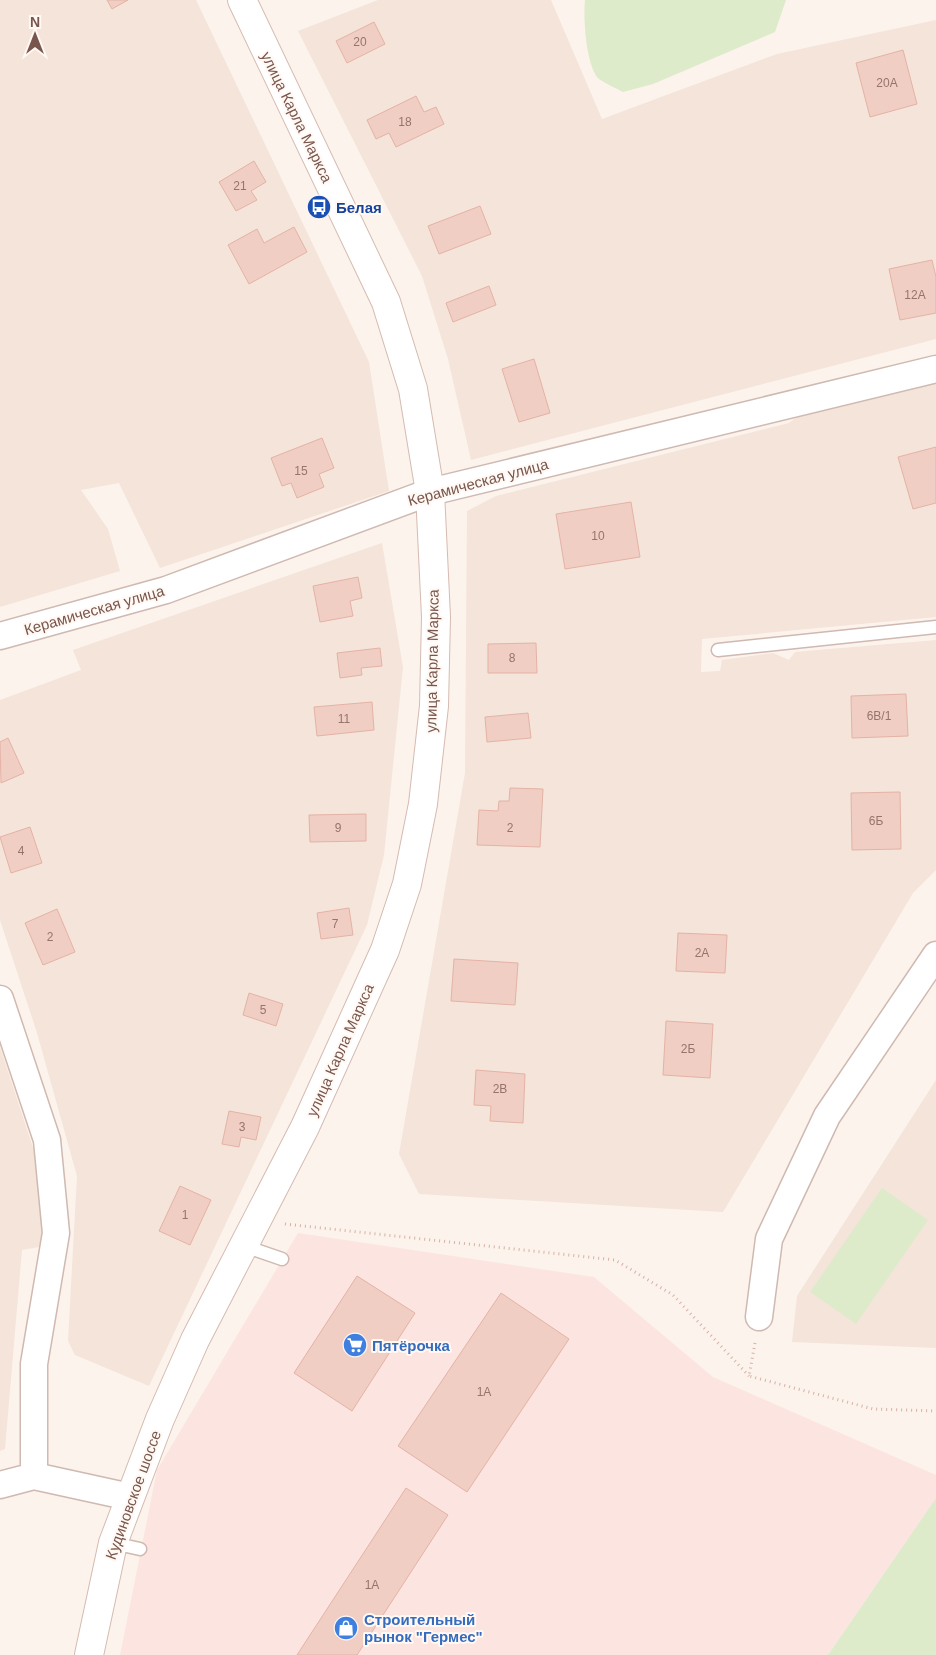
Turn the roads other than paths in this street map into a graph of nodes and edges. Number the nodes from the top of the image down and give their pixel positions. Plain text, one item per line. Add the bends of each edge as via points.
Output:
1 (242, 0) edge
2 (936, 369) edge
3 (430, 492) junction
4 (936, 627) edge
5 (0, 636) edge
6 (718, 650) dead end
7 (936, 955) edge
8 (0, 999) edge
9 (244, 1246) junction
10 (282, 1259) dead end
11 (759, 1317) road end
12 (195, 1340) joint
13 (34, 1476) junction
14 (0, 1485) edge
15 (130, 1497) junction
16 (113, 1543) junction
17 (140, 1549) dead end
18 (89, 1655) edge

1 - 3 main road, улица Карла Маркса via 386,302 413,389
2 - 3 street, Керамическая улица
3 - 5 street, Керамическая улица via 166,590
3 - 9 main road, улица Карла Маркса via 436,617 434,706 424,804 407,884 386,950 305,1127
4 - 6 lane
7 - 11 street via 827,1116 770,1239
8 - 13 street via 47,1140 56,1233 34,1364
9 - 10 lane
9 - 12 main road, улица Карла Маркса
12 - 15 main road, Кудиновское шоссе via 160,1418
13 - 14 street
13 - 15 street
15 - 16 main road, Кудиновское шоссе
16 - 17 lane
16 - 18 main road, Кудиновское шоссе

